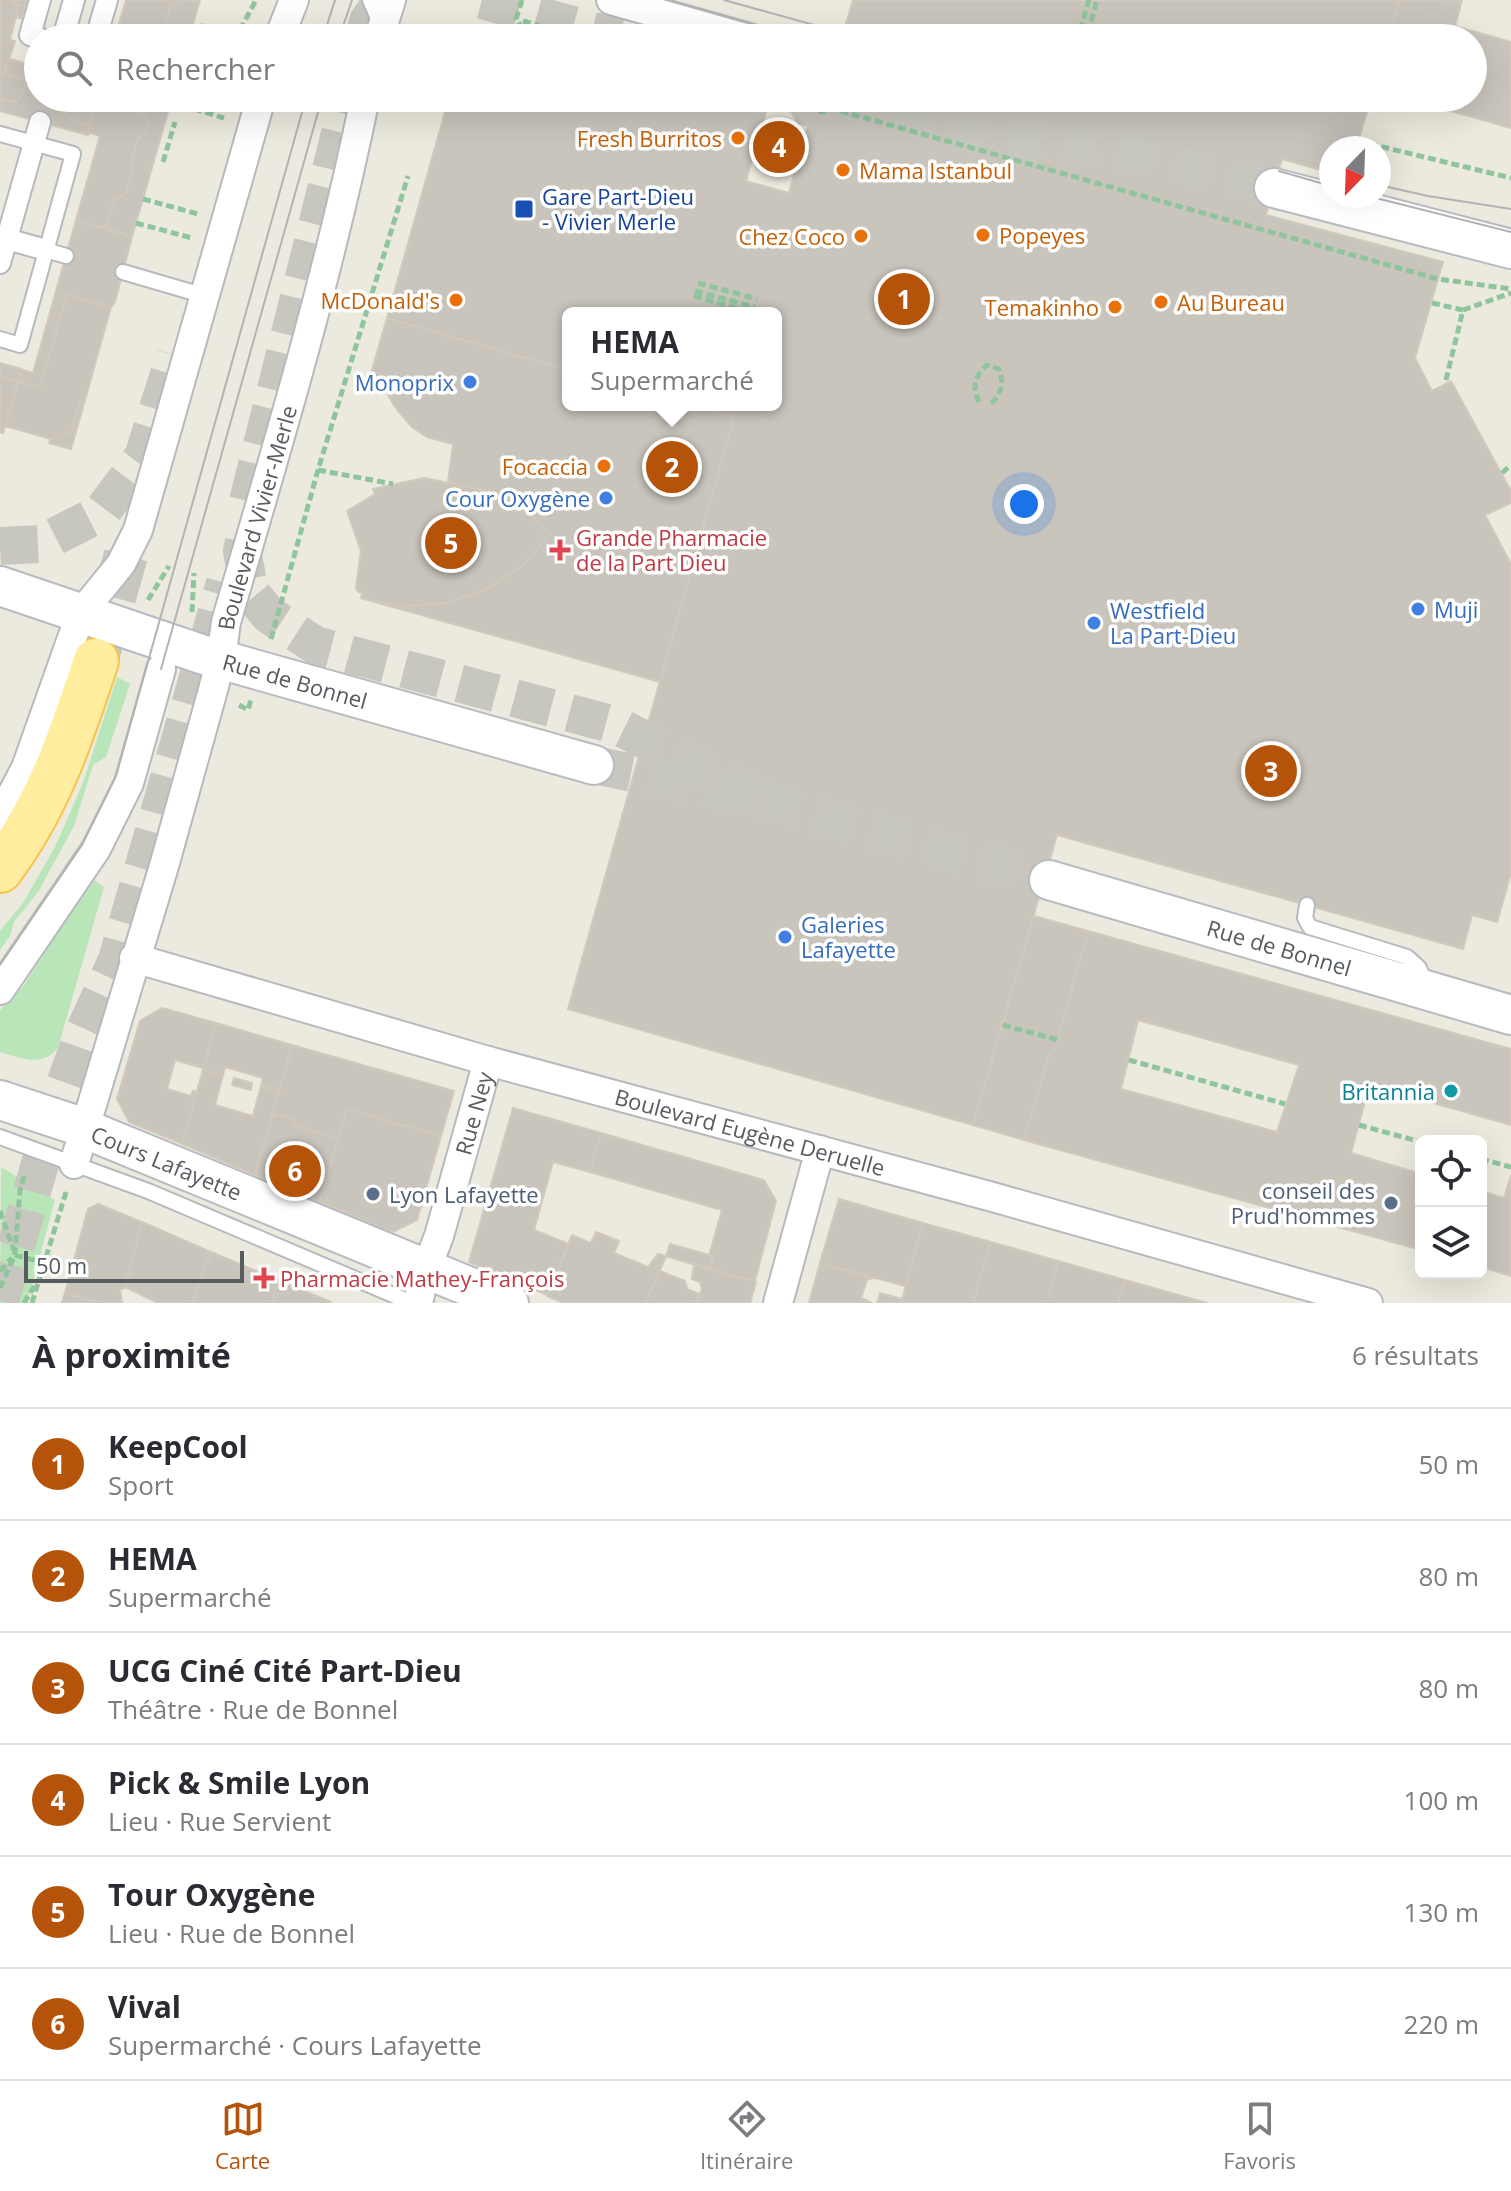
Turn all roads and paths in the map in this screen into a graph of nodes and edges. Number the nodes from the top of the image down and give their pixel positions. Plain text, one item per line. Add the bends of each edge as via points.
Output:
1 (40, 0) edge
2 (74, 0) edge
3 (107, 0) edge
4 (256, 0) edge
5 (294, 0) edge
6 (370, 0) edge
7 (391, 0) edge
8 (522, 0) edge
9 (611, 0) edge
10 (1089, 0) edge
11 (1097, 0) edge
12 (520, 20) junction
13 (33, 24) edge
14 (67, 24) edge
15 (100, 24) edge
16 (243, 24) edge
17 (285, 24) edge
18 (378, 24) edge
19 (383, 24) edge
20 (521, 24) edge
21 (522, 24) edge
22 (534, 24) edge
23 (696, 24) edge
24 (1082, 24) edge
25 (1090, 24) edge
26 (204, 112) edge
27 (257, 112) edge
28 (362, 112) edge
29 (844, 112) edge
30 (224, 118) dead end
31 (40, 122) dead end
32 (175, 122) dead end
33 (0, 134) edge
34 (34, 143) junction
35 (1391, 149) edge
36 (163, 162) dead end
37 (408, 176) dead end
38 (1511, 178) edge
39 (1274, 188) tunnel mouth
40 (143, 199) dead end
41 (198, 214) dead end
42 (136, 223) dead end
43 (192, 238) dead end
44 (7, 239) junction
45 (1511, 249) edge
46 (56, 253) junction
47 (0, 263) edge
48 (123, 272) dead end
49 (698, 283) dead end
50 (1511, 291) edge
51 (205, 296) junction
52 (757, 299) dead end
53 (1432, 303) dead end
54 (744, 307) edge
55 (747, 307) dead end
56 (1463, 310) junction
57 (0, 339) edge
58 (1445, 384) dead end
59 (979, 402) dead end
60 (991, 404) dead end
61 (1511, 465) edge
62 (318, 470) junction
63 (1502, 473) dead end
64 (393, 484) dead end
65 (169, 566) dead end
66 (194, 573) dead end
67 (0, 586) edge
68 (148, 600) dead end
69 (192, 612) dead end
70 (81, 613) junction
71 (273, 636) dead end
72 (211, 656) junction
73 (96, 661) tunnel mouth
74 (161, 669) joint
75 (594, 765) tunnel mouth
76 (0, 817) edge
77 (0, 870) edge
78 (1049, 880) tunnel mouth
79 (1307, 905) dead end
80 (134, 958) junction
81 (0, 990) edge
82 (1446, 997) junction
83 (1511, 1015) edge
84 (1003, 1025) dead end
85 (1058, 1040) dead end
86 (1129, 1060) dead end
87 (488, 1061) junction
88 (0, 1100) edge
89 (1285, 1104) dead end
90 (1359, 1125) dead end
91 (0, 1137) edge
92 (1415, 1140) edge
93 (80, 1147) junction
94 (820, 1150) junction
95 (1487, 1161) edge
96 (1511, 1167) edge
97 (25, 1173) dead end
98 (0, 1211) edge
99 (15, 1255) junction
100 (45, 1263) junction
101 (53, 1265) dead end
102 (0, 1271) edge
103 (0, 1288) edge
104 (419, 1292) edge
105 (24, 1303) edge
106 (32, 1303) edge
107 (509, 1303) edge
108 (778, 1303) edge
109 (1368, 1303) edge

1 - 13 street
2 - 14 street
3 - 15 street
4 - 16 path
5 - 17 street
6 - 18 lane
7 - 19 street
8 - 12 path
9 - 23 street
10 - 24 path
11 - 25 path
12 - 20 path
12 - 21 path
12 - 22 path
26 - 30 path
27 - 51 street
28 - 72 street, Boulevard Vivier-Merle via 299,372 226,622
29 - 50 path via 1438,279
31 - 34 street
32 - 36 path
33 - 34 lane
34 - 44 street
34 - 46 lane via 73,154
35 - 38 path
37 - 62 path
39 - 45 main road
40 - 41 path
42 - 43 path
44 - 46 street
44 - 47 street
46 - 57 lane via 20,345
48 - 51 lane
49 - 52 path
50 - 56 path
51 - 70 street via 138,530 121,564
53 - 56 path
54 - 55 path via 695,293
56 - 58 path
59 - 60 path via 973,382 987,365 998,369 1002,379
61 - 63 path
62 - 64 path
62 - 71 path
65 - 68 path
66 - 69 path
67 - 70 main road, Rue de Bonnel
70 - 72 main road, Rue de Bonnel
70 - 76 street via 26,768
72 - 74 lane
72 - 75 main road, Rue de Bonnel
72 - 80 street, Boulevard Vivier-Merle via 164,866
73 - 77 main road via 61,766
74 - 81 street via 129,783 96,849
78 - 82 main road, Rue de Bonnel
79 - 82 lane via 1310,927 1407,957 1431,990
80 - 87 street, Boulevard Eugène Deruelle
80 - 93 street, Boulevard Vivier-Merle
82 - 83 main road, Rue de Bonnel
84 - 85 path
86 - 89 path
87 - 94 street, Boulevard Eugène Deruelle
87 - 104 street, Rue Ney
88 - 93 main road, Cours Lafayette
90 - 92 path
91 - 93 lane
93 - 100 path
93 - 104 main road, Cours Lafayette
94 - 108 street
94 - 109 street, Boulevard Eugène Deruelle
95 - 96 path
97 - 99 path
98 - 99 path
99 - 100 path
99 - 102 path
99 - 103 path
100 - 101 path
100 - 105 path
100 - 106 path
104 - 107 main road, Cours Lafayette

